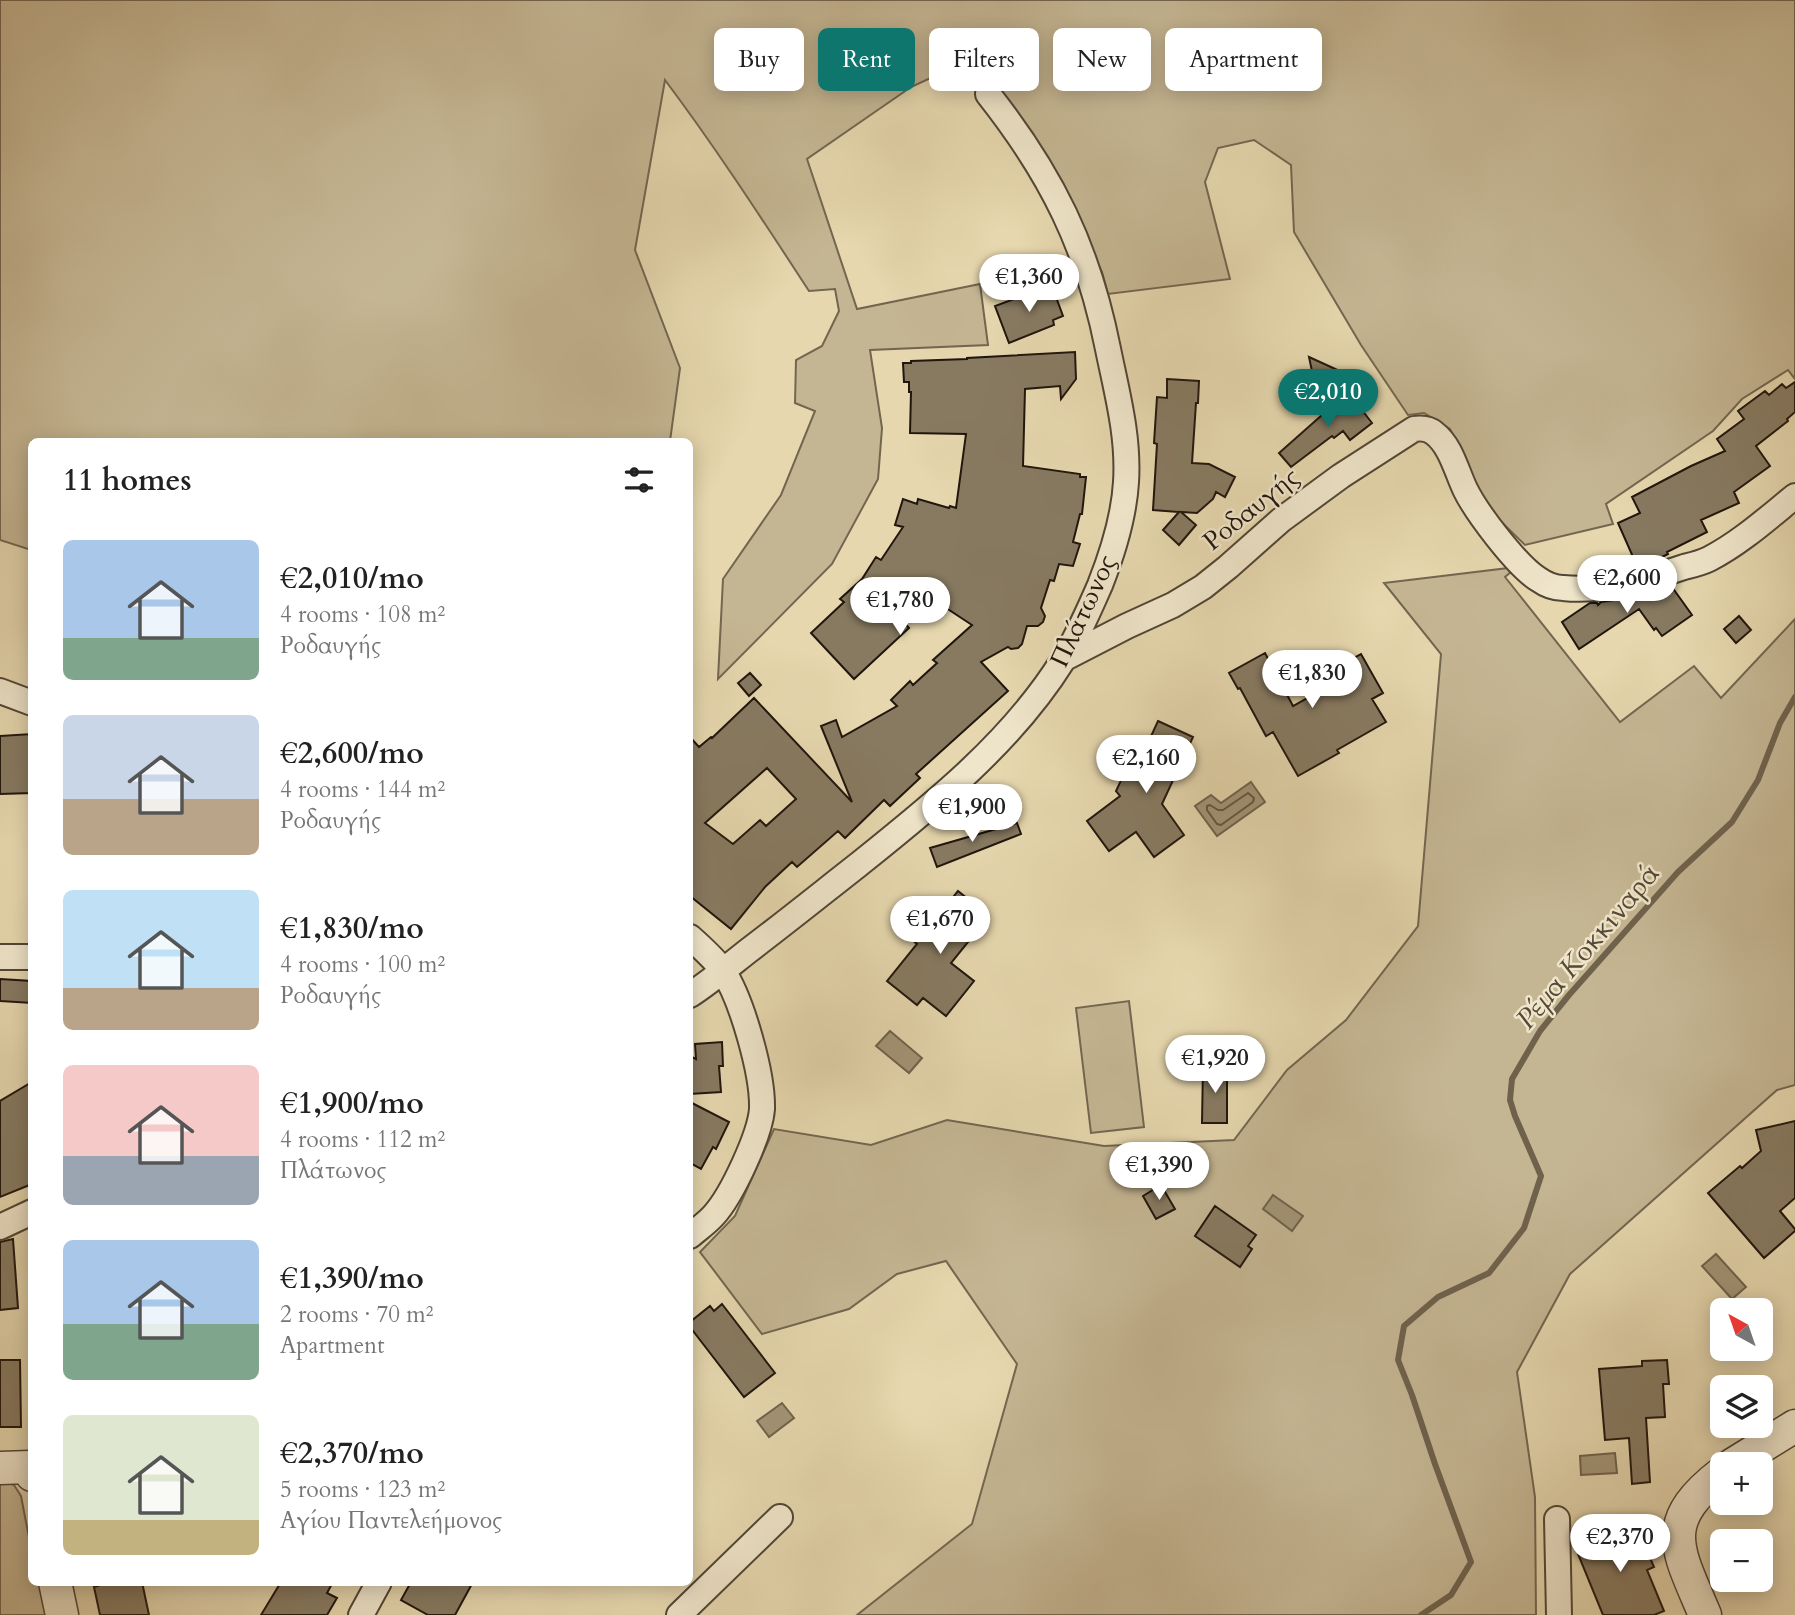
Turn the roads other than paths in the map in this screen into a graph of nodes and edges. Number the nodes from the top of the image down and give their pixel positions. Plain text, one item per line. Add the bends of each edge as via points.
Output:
1 (988, 94) dead end
2 (1795, 496) edge
3 (1063, 659) junction
4 (693, 940) edge
5 (0, 957) edge
6 (28, 957) edge
7 (723, 971) junction
8 (693, 993) edge
9 (28, 1214) edge
10 (0, 1227) edge
11 (693, 1233) edge
12 (1795, 1426) edge
13 (1753, 1452) edge
14 (1710, 1482) edge
15 (780, 1517) dead end
16 (1557, 1519) dead end
17 (56, 1586) edge
18 (377, 1586) edge
19 (62, 1615) edge
20 (361, 1615) edge
21 (679, 1615) edge
22 (1559, 1615) edge
23 (1705, 1615) edge

1 - 3 street, Πλάτωνος via 1040,167 1079,244 1104,327 1122,417 1126,482 1121,517 1095,597
2 - 3 street, Ροδαυγής via 1707,560 1626,583 1561,588 1537,579 1519,562 1476,510 1447,449 1433,432 1414,429 1281,520 1203,587
3 - 7 street, Πλάτωνος via 1029,708 952,786
4 - 7 street
5 - 6 street
7 - 8 street, Πλάτωνος
7 - 11 street via 739,1002 758,1071 762,1111 746,1160 729,1191 715,1213
9 - 10 street
12 - 13 street
14 - 23 street via 1693,1499 1680,1521 1679,1533 1680,1551
15 - 21 street
16 - 22 street
17 - 19 street
18 - 20 street

